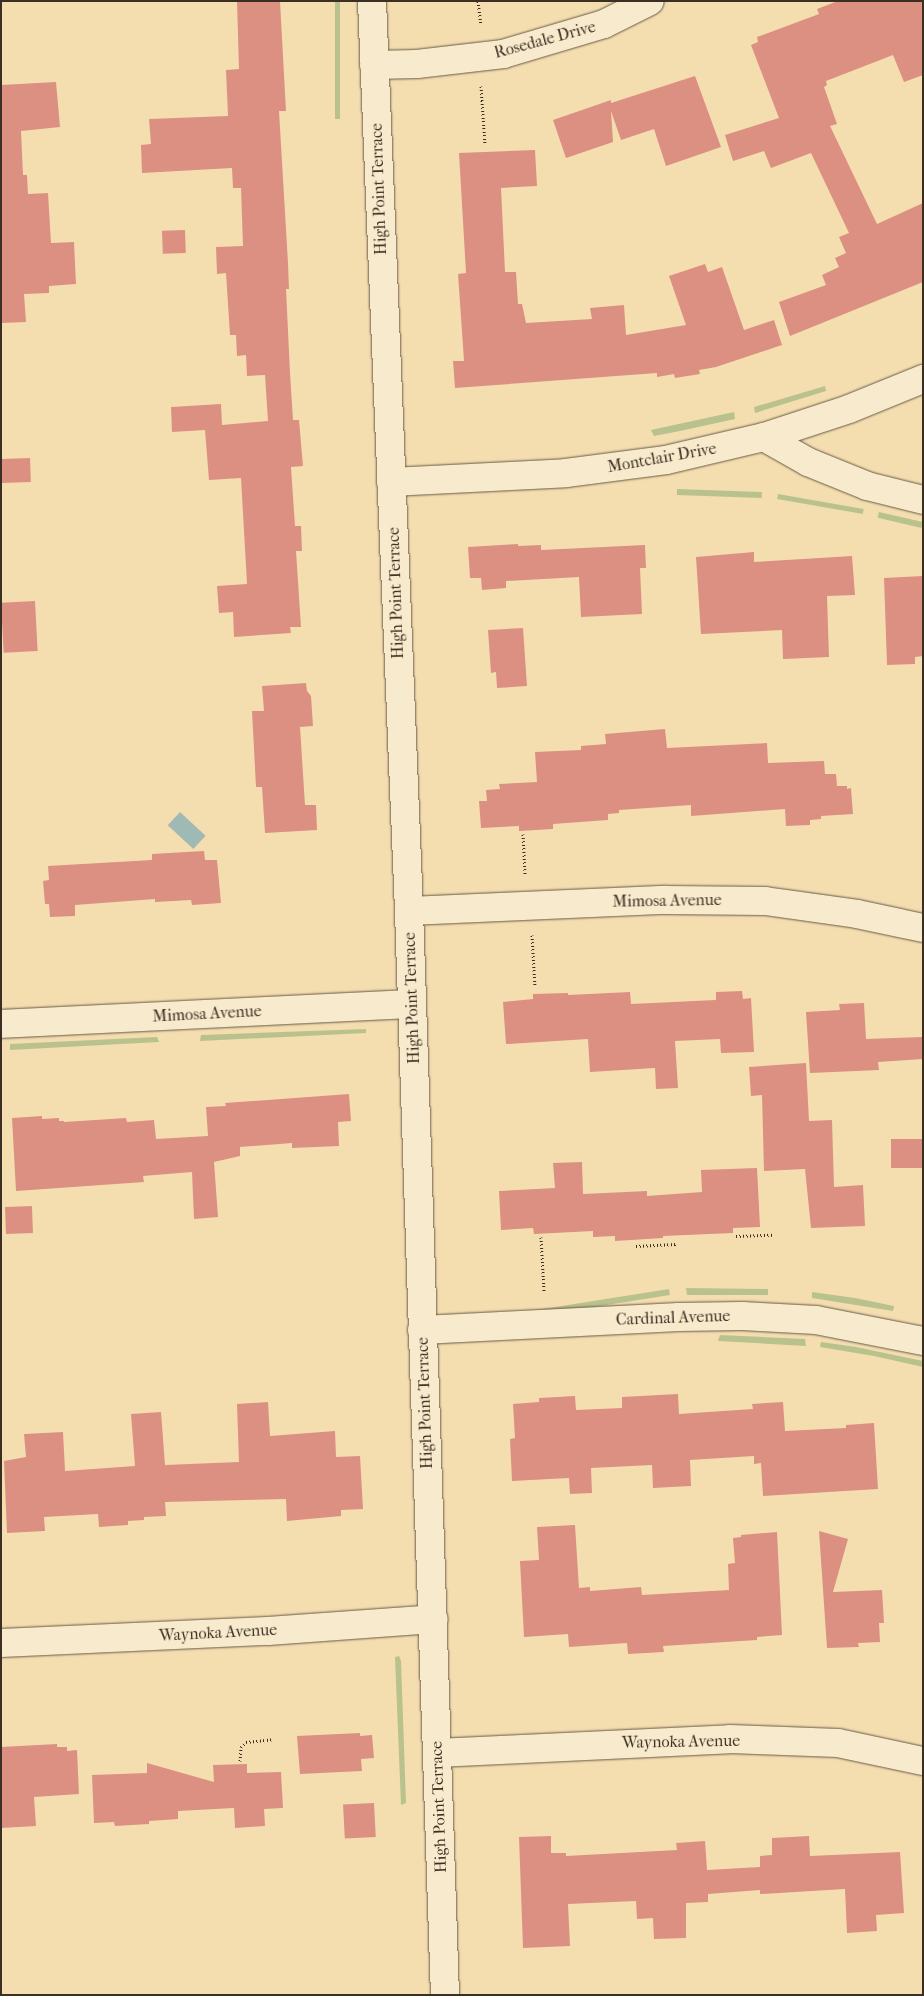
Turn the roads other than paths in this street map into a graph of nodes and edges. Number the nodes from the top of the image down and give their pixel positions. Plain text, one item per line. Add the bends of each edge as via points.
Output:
1 (372, 1) edge
2 (650, 1) edge
3 (374, 65) junction
4 (923, 379) edge
5 (764, 437) junction
6 (391, 482) junction
7 (923, 500) edge
8 (409, 912) junction
9 (923, 928) edge
10 (412, 1004) junction
11 (1, 1024) edge
12 (422, 1330) junction
13 (923, 1341) edge
14 (434, 1619) junction
15 (1, 1643) edge
16 (437, 1753) junction
17 (923, 1761) edge
18 (445, 1995) edge

1 - 3 street, High Point Terrace
2 - 3 street, Rosedale Drive via 604,24 503,54 417,64
3 - 6 street, High Point Terrace
4 - 5 street, Montclair Drive via 849,409
5 - 6 street, Montclair Drive via 666,460 566,473
5 - 7 street via 808,462 867,486
6 - 8 street, High Point Terrace
8 - 9 street, Mimosa Avenue via 666,900 735,900 790,903
8 - 10 street, High Point Terrace
10 - 11 street, Mimosa Avenue
10 - 12 street, High Point Terrace
12 - 13 street, Cardinal Avenue via 742,1316 816,1320
12 - 14 street, High Point Terrace
14 - 15 street, Waynoka Avenue via 268,1631
14 - 16 street, High Point Terrace
16 - 17 street, Waynoka Avenue via 730,1739 838,1744
16 - 18 street, High Point Terrace

